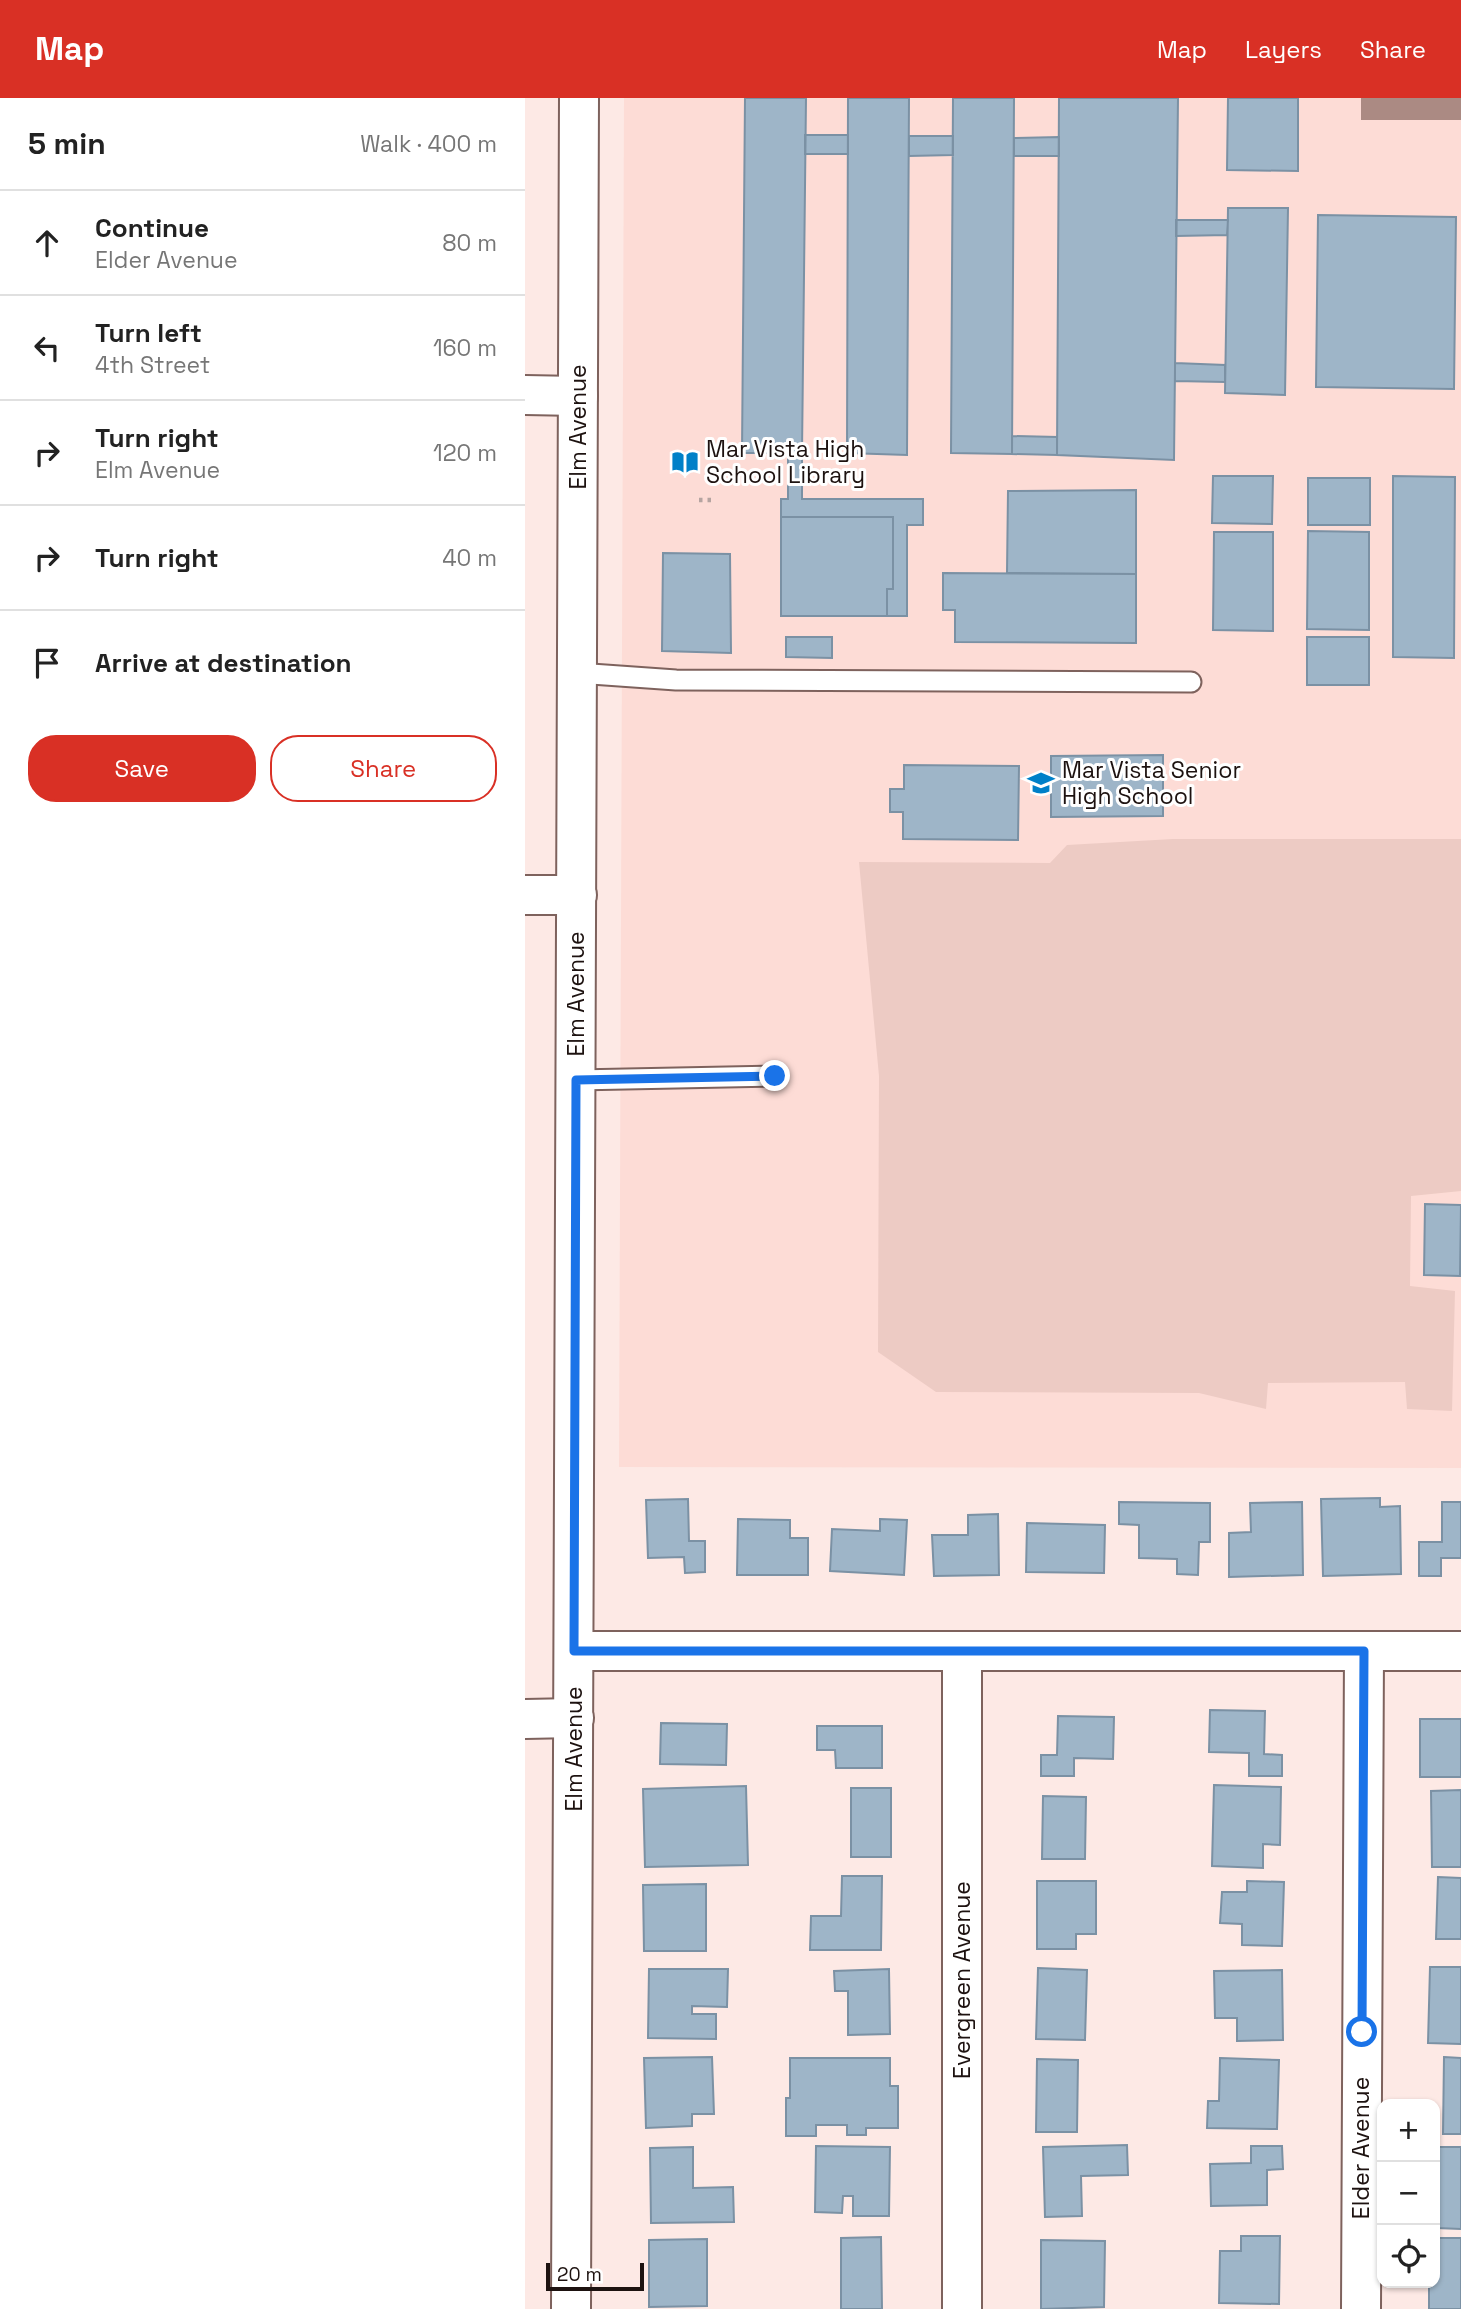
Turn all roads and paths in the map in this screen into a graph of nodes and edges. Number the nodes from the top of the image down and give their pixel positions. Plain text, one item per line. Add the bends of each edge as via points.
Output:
1 (579, 98) edge
2 (525, 396) edge
3 (578, 396) junction
4 (699, 500) dead end
5 (716, 500) dead end
6 (577, 673) junction
7 (1191, 682) dead end
8 (525, 895) edge
9 (576, 895) junction
10 (775, 1076) dead end
11 (576, 1080) junction
12 (574, 1651) junction
13 (962, 1651) junction
14 (1364, 1651) junction
15 (1461, 1651) edge
16 (574, 1718) junction
17 (525, 1719) edge
18 (571, 2309) edge
19 (962, 2309) edge
20 (1361, 2309) edge

1 - 3 street, Elm Avenue
2 - 3 street
3 - 6 street, Elm Avenue
4 - 5 path
6 - 7 lane via 676,680
6 - 9 street, Elm Avenue
8 - 9 street
9 - 11 street, Elm Avenue
10 - 11 lane
11 - 12 street, Elm Avenue
12 - 13 street
12 - 16 street, Elm Avenue
13 - 14 street
13 - 19 street, Evergreen Avenue
14 - 15 street
14 - 20 street, Elder Avenue
16 - 17 street
16 - 18 street, Elm Avenue

